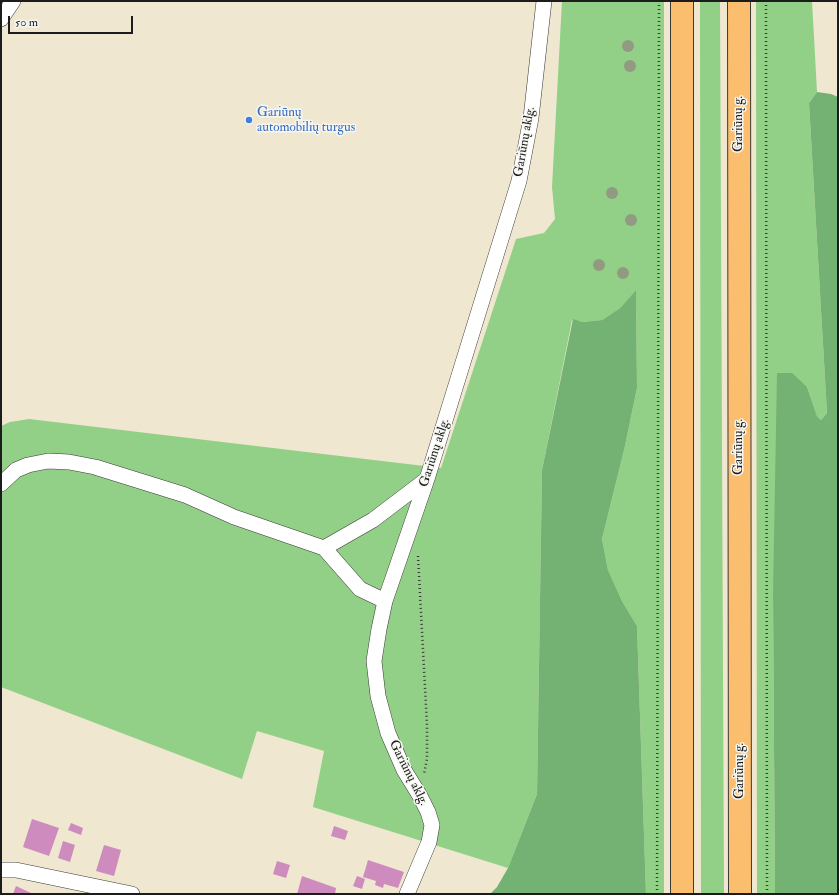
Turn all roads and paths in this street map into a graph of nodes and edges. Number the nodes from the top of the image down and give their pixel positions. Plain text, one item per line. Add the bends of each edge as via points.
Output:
1 (13, 1) edge
2 (544, 1) edge
3 (659, 1) edge
4 (682, 1) edge
5 (739, 1) edge
6 (766, 1) edge
7 (1, 19) edge
8 (427, 479) junction
9 (1, 484) edge
10 (324, 548) junction
11 (418, 551) dead end
12 (385, 601) junction
13 (420, 796) junction
14 (1, 870) edge
15 (132, 894) edge
16 (407, 894) edge
17 (658, 894) edge
18 (682, 894) edge
19 (740, 894) edge
20 (767, 894) edge

1 - 7 street
2 - 8 street, Gariūnų aklg. via 531,118 519,181
3 - 17 path
4 - 18 highway
5 - 19 highway, Gariūnų g.
6 - 20 path
8 - 10 street via 373,520
8 - 12 street, Gariūnų aklg.
9 - 10 street via 16,470 28,464 48,461 95,467 185,495 234,517
10 - 12 street via 360,589
11 - 13 path via 427,725 427,759
12 - 13 street, Gariūnų aklg. via 374,661 378,696 388,733 404,770
13 - 16 street, Gariūnų aklg. via 432,825 429,842
14 - 15 street via 16,870

